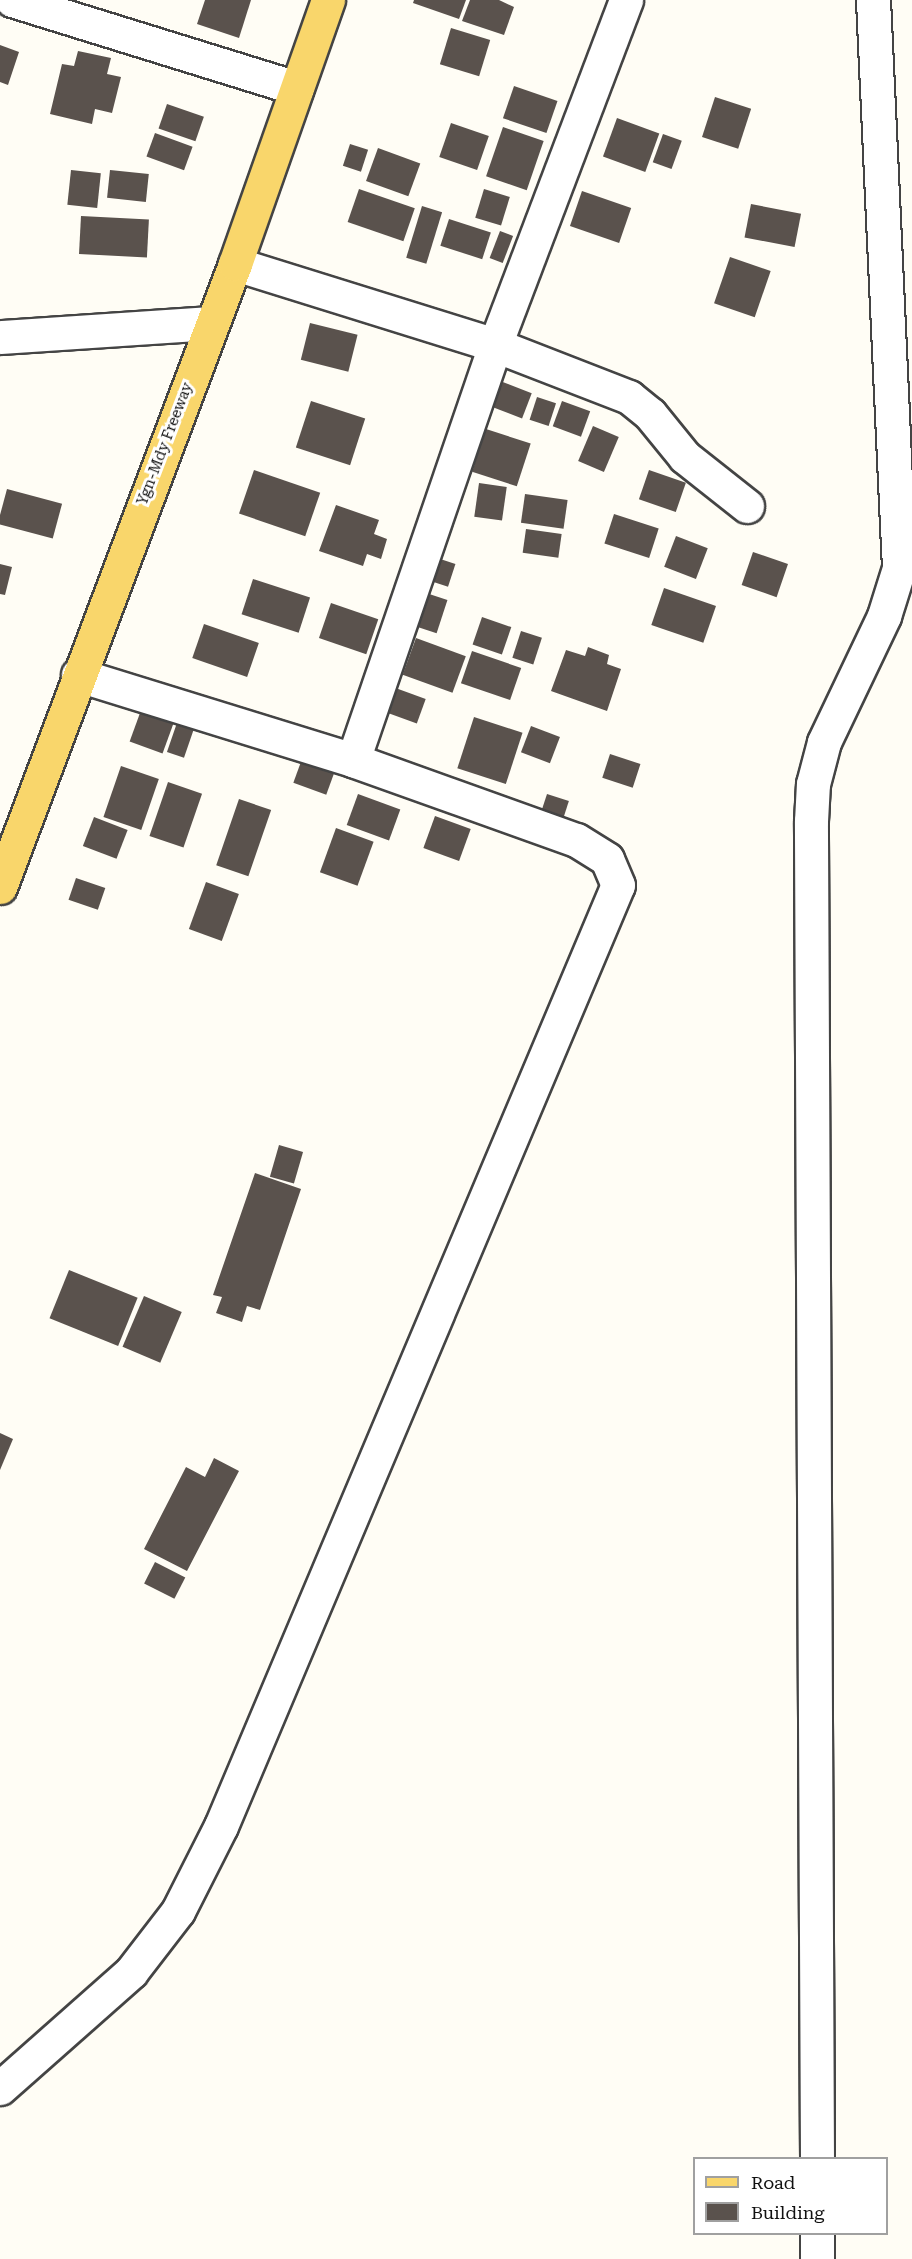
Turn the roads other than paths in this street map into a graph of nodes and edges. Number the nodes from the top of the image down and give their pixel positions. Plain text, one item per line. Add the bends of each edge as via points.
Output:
1 (12, 0) edge
2 (328, 0) edge
3 (626, 0) edge
4 (873, 0) edge
5 (297, 88) junction
6 (235, 264) junction
7 (210, 322) junction
8 (0, 337) edge
9 (495, 345) junction
10 (747, 506) dead end
11 (78, 675) junction
12 (353, 760) junction
13 (0, 887) edge
14 (0, 2088) edge
15 (817, 2157) edge
16 (817, 2235) edge
17 (817, 2259) edge

1 - 5 street
2 - 5 main road, Ygn-Mdy Freeway
3 - 9 street
4 - 15 street via 899,568 884,616 824,742 813,784 811,821
5 - 6 main road, Ygn-Mdy Freeway
6 - 7 main road, Ygn-Mdy Freeway
6 - 9 street
7 - 8 street
7 - 11 main road, Ygn-Mdy Freeway
9 - 10 street via 629,397 650,414 685,456
9 - 12 street
11 - 12 street
11 - 13 main road, Ygn-Mdy Freeway
12 - 14 street via 576,840 607,859 618,885 221,1826 189,1890 178,1911 131,1972
16 - 17 street

